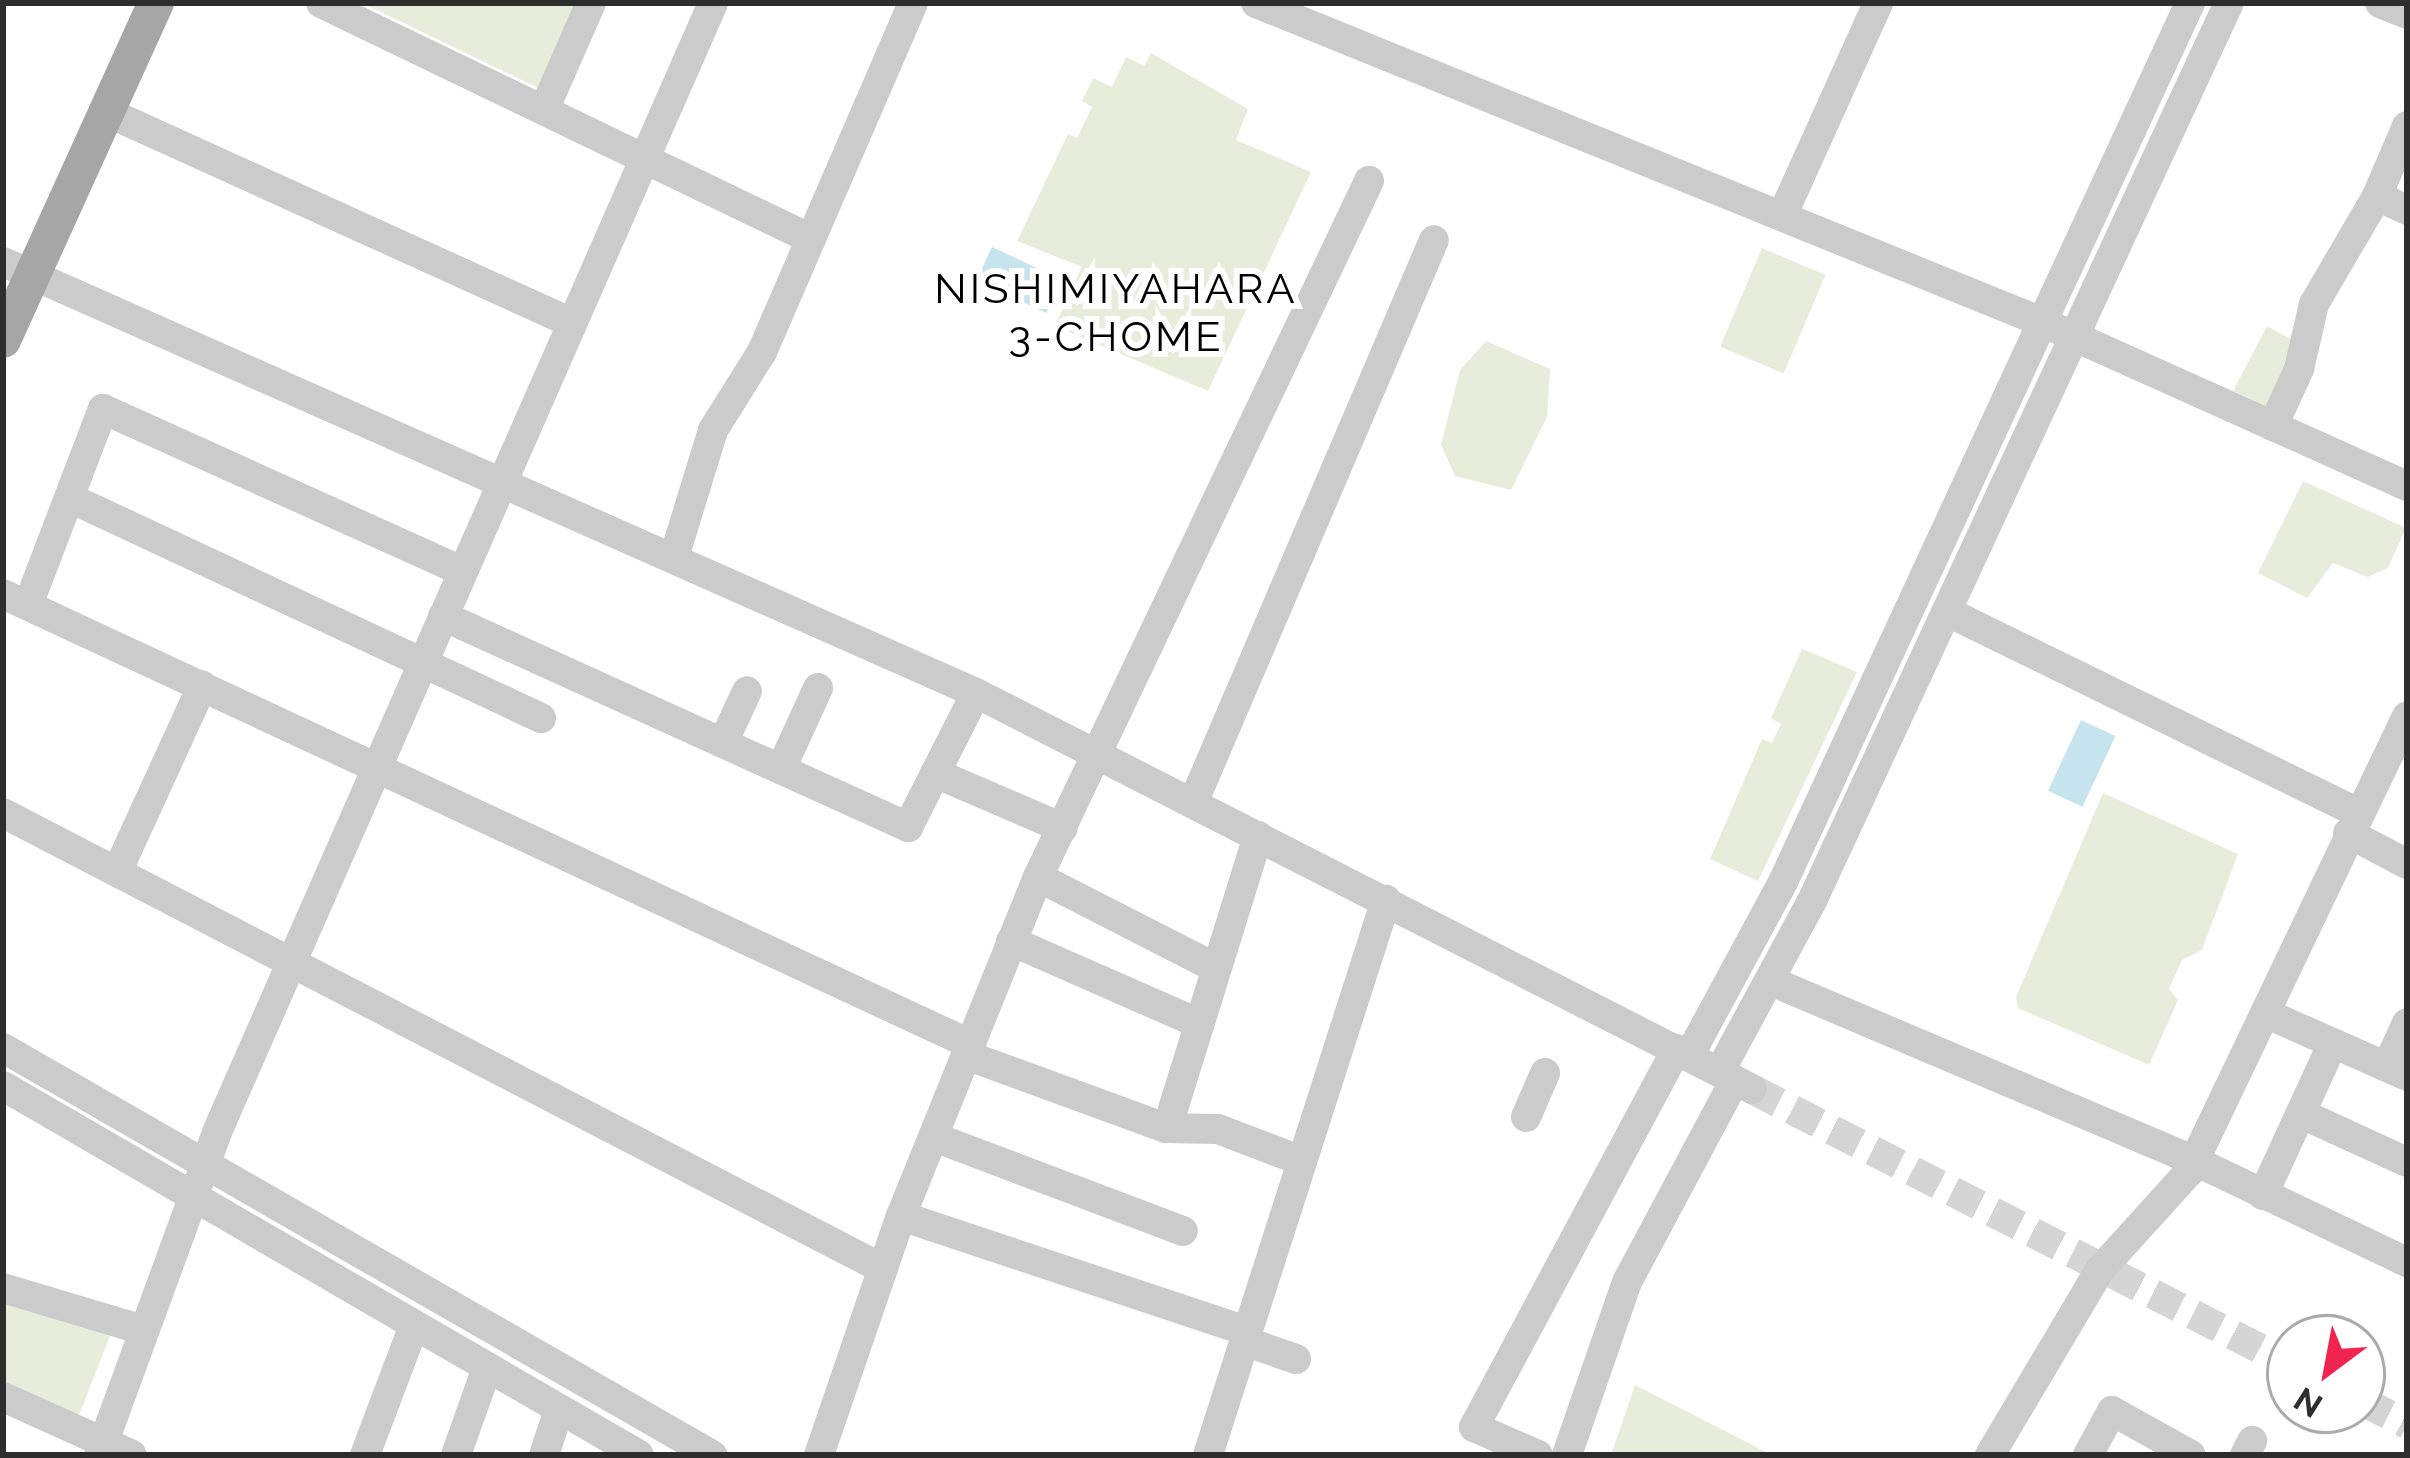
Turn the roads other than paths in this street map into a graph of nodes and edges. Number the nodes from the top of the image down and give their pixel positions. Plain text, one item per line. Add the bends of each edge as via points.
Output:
1 (156, 3) edge
2 (321, 3) edge
3 (591, 3) edge
4 (713, 3) edge
5 (913, 3) edge
6 (1256, 3) edge
7 (1877, 3) edge
8 (2190, 3) edge
9 (2229, 3) edge
10 (2380, 3) edge
11 (2407, 14) edge
12 (544, 110) junction
13 (107, 112) junction
14 (2407, 126) edge
15 (645, 159) junction
16 (1370, 181) dead end
17 (2377, 196) junction
18 (2407, 210) edge
19 (1782, 216) junction
20 (812, 239) junction
21 (1434, 240) dead end
22 (17, 268) edge
23 (2042, 322) junction
24 (572, 323) junction
25 (2076, 337) junction
26 (3, 340) edge
27 (2273, 426) junction
28 (502, 482) junction
29 (2407, 486) edge
30 (70, 498) junction
31 (674, 557) junction
32 (462, 571) junction
33 (1918, 594) junction
34 (10, 601) edge
35 (1948, 610) junction
36 (442, 616) junction
37 (421, 664) junction
38 (202, 686) junction
39 (818, 688) dead end
40 (747, 691) dead end
41 (976, 693) junction
42 (2407, 716) edge
43 (542, 718) dead end
44 (723, 743) junction
45 (1100, 756) junction
46 (376, 766) junction
47 (781, 769) junction
48 (934, 773) junction
49 (1193, 803) junction
50 (1818, 807) junction
51 (4, 816) edge
52 (1849, 821) junction
53 (2353, 823) junction
54 (1063, 828) junction
55 (1258, 836) junction
56 (2407, 864) edge
57 (117, 872) junction
58 (1038, 877) junction
59 (1386, 900) junction
60 (1011, 941) junction
61 (1742, 961) junction
62 (290, 963) junction
63 (1216, 968) junction
64 (1772, 979) junction
65 (2265, 1013) junction
66 (2407, 1023) edge
67 (1200, 1024) junction
68 (2333, 1043) junction
69 (970, 1046) junction
70 (3, 1048) edge
71 (1684, 1052) junction
72 (2397, 1071) edge
73 (1545, 1073) dead end
74 (1736, 1080) junction
75 (3, 1086) edge
76 (1173, 1109) junction
77 (2302, 1114) junction
78 (1526, 1117) dead end
79 (934, 1137) junction
80 (1303, 1158) junction
81 (2195, 1161) junction
82 (2407, 1162) edge
83 (203, 1165) junction
84 (2263, 1195) junction
85 (192, 1196) junction
86 (901, 1216) junction
87 (1183, 1231) dead end
88 (2407, 1262) edge
89 (883, 1270) junction
90 (3, 1288) edge
91 (414, 1325) junction
92 (143, 1330) junction
93 (1245, 1336) junction
94 (1296, 1359) dead end
95 (487, 1368) junction
96 (3, 1397) edge
97 (560, 1409) junction
98 (112, 1451) edge
99 (1213, 1454) edge
100 (365, 1455) edge
101 (456, 1455) edge
102 (544, 1455) edge
103 (639, 1455) edge
104 (712, 1455) edge
105 (819, 1455) edge
106 (1538, 1455) edge
107 (1556, 1455) edge
108 (1567, 1455) edge
109 (1990, 1455) edge
110 (2088, 1455) edge
111 (2191, 1455) edge

1 - 13 main road
2 - 12 street
3 - 12 street
4 - 15 street
5 - 20 street
6 - 19 street
7 - 19 street
8 - 23 street
9 - 25 street
10 - 11 street
12 - 15 street
13 - 22 main road
13 - 24 street
14 - 17 street
15 - 20 street
15 - 24 street
16 - 45 street
17 - 18 street
17 - 27 street via 2314,304 2299,369
19 - 23 street
20 - 31 street via 762,352 718,419
21 - 49 street
22 - 26 main road
22 - 28 street
23 - 25 street
23 - 33 street
24 - 28 street
25 - 27 street
25 - 35 street
27 - 29 street
28 - 31 street
28 - 32 street
30 - 32 street via 104,409
30 - 34 street
30 - 37 street
31 - 41 street
32 - 36 street
33 - 35 street
33 - 50 street
34 - 38 street
35 - 52 street
35 - 53 street
36 - 37 street
36 - 44 street
37 - 43 street
37 - 46 street
38 - 46 street
38 - 57 street
39 - 47 street
40 - 44 street
41 - 45 street
41 - 48 street
42 - 53 street
44 - 47 street
45 - 49 street
45 - 54 street
46 - 62 street
46 - 69 street
47 - 48 street via 908,827
48 - 54 street
49 - 55 street
50 - 52 street via 1824,818
50 - 61 street
51 - 57 street
52 - 64 street
53 - 56 street
53 - 65 street
54 - 58 street
55 - 59 street
55 - 63 street
57 - 62 street
58 - 60 street
58 - 63 street
59 - 71 street
59 - 80 street
60 - 67 street
60 - 69 street
61 - 64 street
61 - 71 street
62 - 83 street
62 - 89 street
63 - 67 street
64 - 74 street
64 - 81 street
65 - 68 street
65 - 81 street
66 - 72 street
67 - 76 street
68 - 72 street
68 - 77 street
69 - 76 street
69 - 79 street
69 - 80 street via 1166,1127 1218,1129
70 - 83 street
71 - 74 street
71 - 106 street via 1474,1427
73 - 78 street
74 - 108 street via 1627,1282
75 - 85 street
76 - 80 street
77 - 82 street
77 - 84 street
79 - 86 street
79 - 87 street
80 - 93 street
81 - 84 street
81 - 109 street via 2100,1270
83 - 85 street
83 - 104 street
84 - 88 street
85 - 91 street
85 - 92 street
86 - 89 street
86 - 93 street
89 - 105 street
90 - 92 street
91 - 95 street
91 - 100 street
92 - 98 street
93 - 94 street
93 - 99 street
95 - 97 street
95 - 101 street
96 - 98 street
97 - 102 street
97 - 103 street
107 - 108 street
110 - 111 street via 2112,1411

